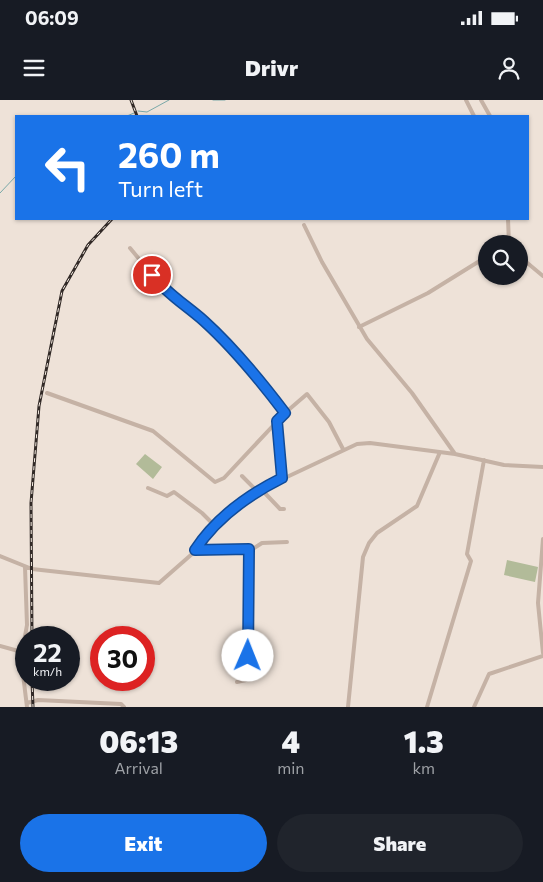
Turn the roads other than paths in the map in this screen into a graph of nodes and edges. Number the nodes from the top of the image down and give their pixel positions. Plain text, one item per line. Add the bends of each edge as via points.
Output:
1 (466, 100) edge
2 (481, 100) edge
3 (474, 115) edge
4 (489, 115) edge
5 (508, 220) edge
6 (304, 225) dead end
7 (509, 235) edge
8 (130, 248) dead end
9 (478, 262) edge
10 (528, 264) edge
11 (543, 276) edge
12 (359, 327) junction
13 (47, 393) dead end
14 (285, 413) junction
15 (277, 421) junction
16 (343, 449) junction
17 (440, 452) junction
18 (455, 454) junction
19 (484, 460) junction
20 (543, 467) edge
21 (242, 476) dead end
22 (282, 478) junction
23 (148, 488) dead end
24 (259, 490) junction
25 (284, 509) dead end
26 (214, 525) junction
27 (543, 538) edge
28 (287, 542) dead end
29 (249, 549) junction
30 (195, 550) junction
31 (0, 556) edge
32 (25, 567) junction
33 (28, 626) edge
34 (0, 646) edge
35 (15, 650) edge
36 (543, 654) edge
37 (237, 682) dead end
38 (26, 691) edge
39 (27, 705) edge
40 (124, 707) edge
41 (348, 707) edge
42 (427, 707) edge
43 (474, 707) edge

1 - 3 street
2 - 4 street
5 - 7 street
6 - 12 street
8 - 14 street via 163,288 233,349
9 - 12 street via 428,293
10 - 11 street
12 - 18 street
13 - 15 street via 153,430 217,482
14 - 15 street
14 - 16 street via 307,394 329,422
15 - 22 street
16 - 17 street via 370,443
16 - 22 street
17 - 18 street
17 - 41 street via 417,506 376,533 363,556
18 - 19 street
19 - 20 street
19 - 42 street via 467,554 471,561
21 - 24 street
22 - 24 street
23 - 26 street via 167,496 174,492
24 - 25 street
24 - 26 street
26 - 30 street
27 - 36 street via 538,603
28 - 29 street via 262,543
29 - 30 street
29 - 37 street via 248,676 246,680
30 - 32 street via 156,583
31 - 32 street
32 - 33 street
34 - 35 street
36 - 43 street via 489,674
38 - 39 street
39 - 40 street via 38,700 121,704

